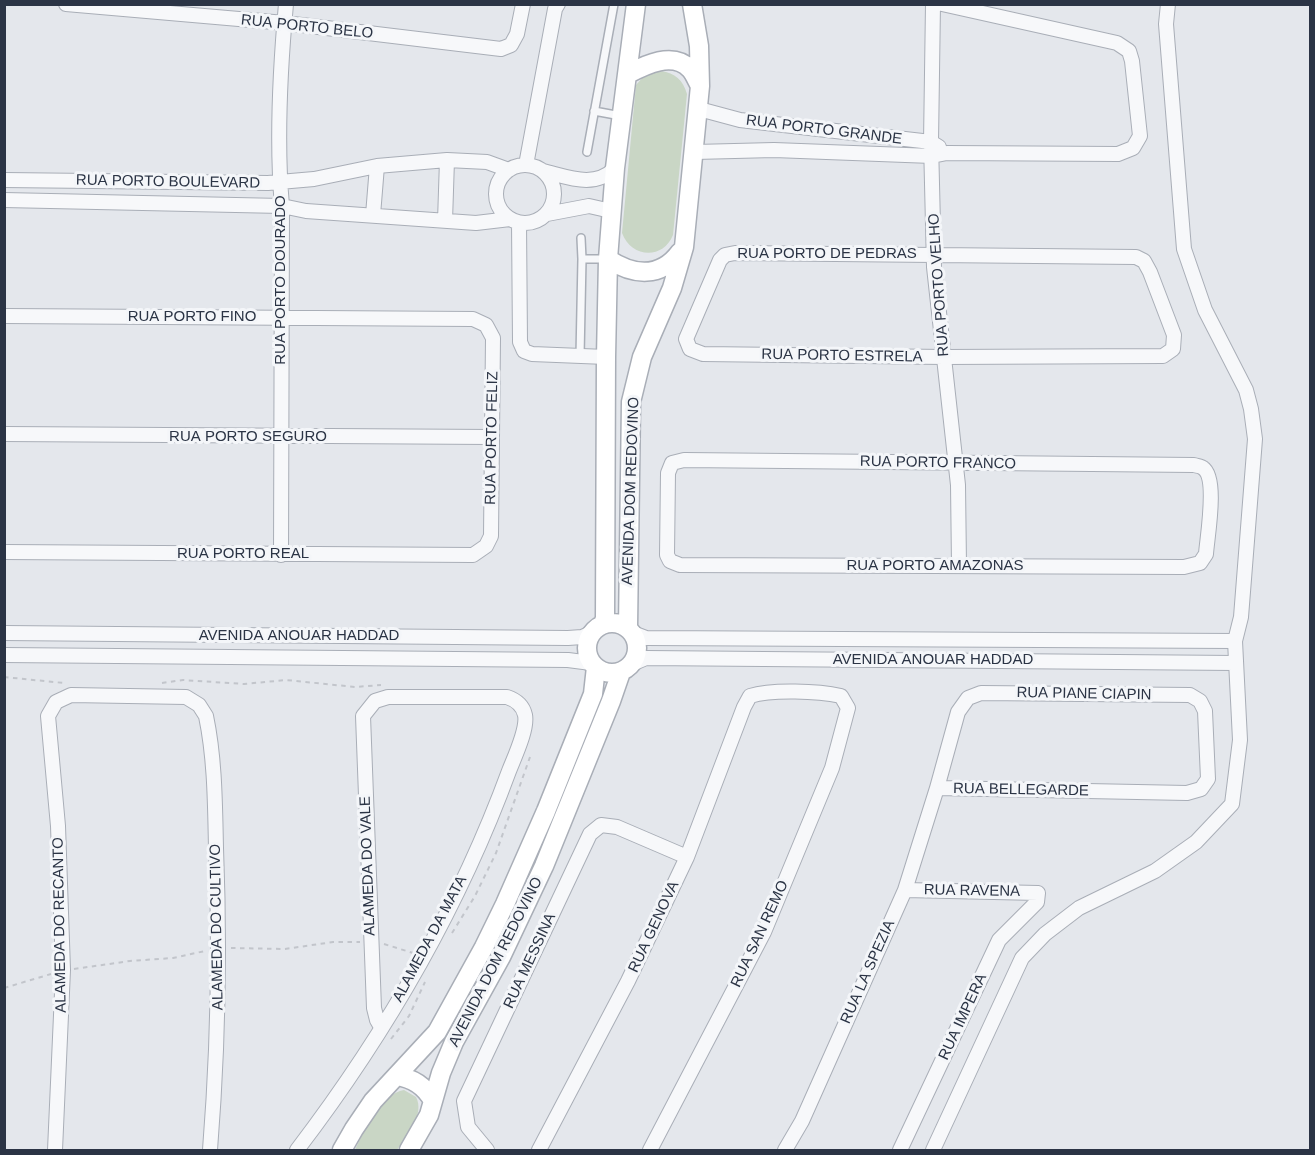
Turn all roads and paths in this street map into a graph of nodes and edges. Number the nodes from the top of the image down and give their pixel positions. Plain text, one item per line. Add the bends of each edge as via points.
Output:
1 (66, 4) edge
2 (286, 4) edge
3 (523, 4) edge
4 (558, 4) edge
5 (614, 4) edge
6 (636, 4) edge
7 (692, 4) edge
8 (933, 4) edge
9 (942, 4) edge
10 (1168, 4) edge
11 (285, 23) junction
12 (628, 74) junction
13 (700, 86) junction
14 (699, 109) junction
15 (594, 111) junction
16 (622, 116) junction
17 (783, 124) junction
18 (931, 149) junction
19 (774, 150) junction
20 (586, 152) dead end
21 (695, 152) junction
22 (447, 160) junction
23 (526, 165) junction
24 (377, 166) junction
25 (615, 168) junction
26 (509, 170) junction
27 (543, 171) junction
28 (4, 180) edge
29 (279, 182) junction
30 (4, 200) edge
31 (282, 206) junction
32 (611, 211) junction
33 (547, 214) junction
34 (373, 215) junction
35 (445, 221) junction
36 (515, 221) junction
37 (581, 238) dead end
38 (684, 247) junction
39 (934, 255) junction
40 (582, 259) junction
41 (608, 259) junction
42 (4, 316) edge
43 (281, 318) junction
44 (486, 325) joint
45 (690, 349) joint
46 (1173, 349) joint
47 (580, 356) junction
48 (606, 357) junction
49 (944, 357) junction
50 (4, 434) edge
51 (281, 437) junction
52 (492, 437) junction
53 (955, 463) junction
54 (481, 550) joint
55 (4, 552) edge
56 (281, 555) junction
57 (670, 561) joint
58 (1200, 563) joint
59 (959, 566) junction
60 (598, 628) junction
61 (631, 631) junction
62 (4, 633) edge
63 (1235, 641) junction
64 (4, 655) edge
65 (1235, 663) junction
66 (594, 665) junction
67 (626, 668) junction
68 (968, 698) joint
69 (56, 702) joint
70 (369, 705) joint
71 (848, 708) joint
72 (937, 788) junction
73 (1201, 789) joint
74 (687, 857) junction
75 (905, 890) junction
76 (1038, 893) joint
77 (381, 1027) junction
78 (396, 1076) junction
79 (434, 1101) junction
80 (55, 1150) edge
81 (210, 1150) edge
82 (297, 1150) edge
83 (342, 1150) edge
84 (409, 1150) edge
85 (487, 1150) edge
86 (539, 1150) edge
87 (651, 1150) edge
88 (785, 1150) edge
89 (900, 1150) edge
90 (933, 1150) edge

1 - 11 street, RUA PORTO BELO
2 - 11 street, RUA PORTO DOURADO
3 - 11 street, RUA PORTO BELO via 517,34 511,45 501,49
4 - 23 street
5 - 15 lane
6 - 12 street, AVENIDA DOM REDOVINO
7 - 13 street, AVENIDA DOM REDOVINO
8 - 18 street, RUA PORTO VELHO
9 - 18 street, RUA PORTO GRANDE via 1118,43 1132,61 1140,136 1133,148 1118,154 947,153
10 - 63 street via 1166,24 1184,249 1205,310 1246,390 1255,439 1241,617
11 - 29 street, RUA PORTO DOURADO
12 - 13 street via 651,62 675,61 690,68
12 - 16 street, AVENIDA DOM REDOVINO
13 - 14 street, AVENIDA DOM REDOVINO
14 - 17 street, RUA PORTO GRANDE via 740,120
14 - 21 street, AVENIDA DOM REDOVINO
15 - 16 lane
15 - 20 lane
16 - 25 street, AVENIDA DOM REDOVINO
17 - 18 street, RUA PORTO GRANDE
17 - 19 street
18 - 19 street, RUA PORTO GRANDE
18 - 39 street, RUA PORTO VELHO
19 - 21 street, RUA PORTO GRANDE
21 - 38 street, AVENIDA DOM REDOVINO
22 - 24 street, RUA PORTO BOULEVARD
22 - 26 street, RUA PORTO BOULEVARD via 487,162
22 - 35 street
23 - 26 street
23 - 27 street
24 - 29 street, RUA PORTO BOULEVARD
24 - 34 street
25 - 27 street via 606,177 593,180
25 - 32 street, AVENIDA DOM REDOVINO
26 - 36 street via 502,176 496,194 502,212
27 - 33 street via 554,195
28 - 29 street, RUA PORTO BOULEVARD
29 - 31 street, RUA PORTO DOURADO
30 - 31 street, RUA PORTO BOULEVARD
31 - 34 street, RUA PORTO BOULEVARD
31 - 43 street, RUA PORTO DOURADO
32 - 33 street via 589,206
32 - 41 street, AVENIDA DOM REDOVINO
33 - 36 street via 529,223
34 - 35 street, RUA PORTO BOULEVARD
35 - 36 street, RUA PORTO BOULEVARD
36 - 47 street via 520,342 524,351
37 - 40 lane
38 - 41 street via 666,267 653,271 638,272
38 - 61 street, AVENIDA DOM REDOVINO via 672,288 642,357 631,402
39 - 45 street, RUA PORTO DE PEDRAS via 725,255 686,339
39 - 46 street, RUA PORTO DE PEDRAS via 1136,257 1144,261 1174,335
39 - 49 street, RUA PORTO VELHO
40 - 41 lane
40 - 47 lane
41 - 48 street, AVENIDA DOM REDOVINO
42 - 43 street, RUA PORTO FINO
43 - 44 street, RUA PORTO FINO via 472,319
43 - 51 street, RUA PORTO DOURADO
44 - 52 street, RUA PORTO FELIZ via 493,338
45 - 49 street, RUA PORTO ESTRELA via 703,354
46 - 49 street, RUA PORTO ESTRELA via 1163,356
47 - 48 street
48 - 60 street, AVENIDA DOM REDOVINO via 605,618
49 - 53 street, RUA PORTO VELHO
50 - 51 street, RUA PORTO SEGURO
51 - 52 street, RUA PORTO SEGURO
51 - 56 street, RUA PORTO DOURADO
52 - 54 street, RUA PORTO FELIZ via 491,536
53 - 57 street, RUA PORTO FRANCO via 672,463 668,473
53 - 58 street, RUA PORTO FRANCO via 1204,468 1211,489 1206,554
53 - 59 street, RUA PORTO VELHO
54 - 56 street, RUA PORTO REAL via 457,556
55 - 56 street, RUA PORTO REAL
57 - 59 street, RUA PORTO AMAZONAS
58 - 59 street, RUA PORTO AMAZONAS via 1184,567
60 - 61 street via 616,623
60 - 62 street, AVENIDA ANOUAR HADDAD via 582,637 568,638
60 - 66 street, AVENIDA DOM REDOVINO via 589,637 587,650
61 - 63 street, AVENIDA ANOUAR HADDAD via 646,638
61 - 67 street, AVENIDA DOM REDOVINO via 637,652
63 - 65 street
64 - 66 street, AVENIDA ANOUAR HADDAD via 544,660
65 - 67 street, AVENIDA ANOUAR HADDAD via 646,658
65 - 90 street via 1240,740 1232,804 1196,842 1155,871 1079,908 1022,958
66 - 67 street via 608,673
66 - 78 street, AVENIDA DOM REDOVINO via 592,694 505,904 437,1032
67 - 79 street, AVENIDA DOM REDOVINO via 544,866 451,1050
68 - 72 street, RUA BELLEGARDE via 958,712
68 - 73 street, RUA PIANE CIAPIN via 981,693 1190,695 1200,701 1205,711 1208,779
69 - 80 street, ALAMEDA DO RECANTO via 48,721 58,826 63,970
69 - 81 street, ALAMEDA DO CULTIVO via 71,695 186,698 199,705 208,722 218,894 218,995
70 - 77 street, ALAMEDA DO VALE via 363,716 368,859 374,1008
70 - 77 street, ALAMEDA DA MATA via 388,697 507,697 524,710 526,722 474,855 423,956
71 - 74 street, RUA GENOVA via 841,696 829,693 762,692 750,696
71 - 87 street, RUA SAN REMO via 832,768 764,932
72 - 73 street, RUA BELLEGARDE via 1188,793
72 - 75 street, RUA LA SPEZIA
74 - 85 street, RUA MESSINA via 617,827 601,825 590,834 464,1101 468,1127
74 - 86 street, RUA GENOVA via 628,981
75 - 76 street, RUA RAVENA
75 - 88 street, RUA LA SPEZIA
76 - 89 street, RUA IMPERA via 1037,902 999,940
77 - 82 street, ALAMEDA DA MATA
78 - 79 street via 416,1082
78 - 83 street, AVENIDA DOM REDOVINO via 363,1114
79 - 84 street, AVENIDA DOM REDOVINO

